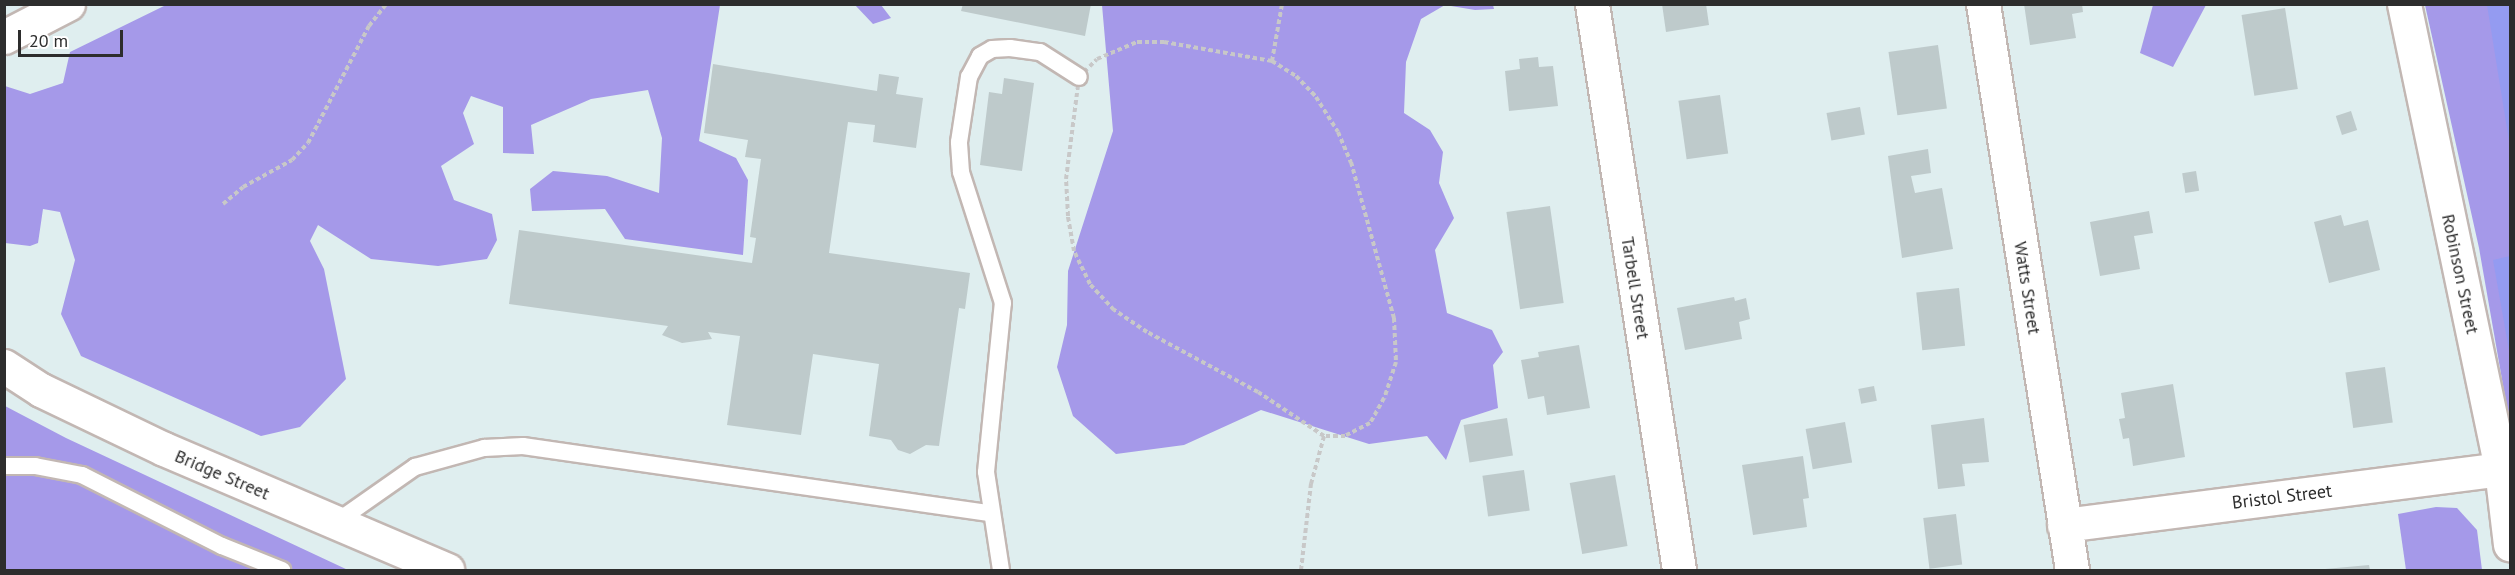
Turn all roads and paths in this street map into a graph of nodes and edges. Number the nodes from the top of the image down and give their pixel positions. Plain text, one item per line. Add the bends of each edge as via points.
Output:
1 (68, 4) edge
2 (386, 4) edge
3 (1282, 4) edge
4 (1592, 4) edge
5 (1983, 4) edge
6 (2404, 4) edge
7 (4, 37) edge
8 (1272, 62) junction
9 (1079, 77) junction
10 (223, 204) dead end
11 (4, 366) edge
12 (1323, 436) junction
13 (4, 466) edge
14 (2501, 469) junction
15 (990, 513) junction
16 (335, 524) junction
17 (2064, 525) junction
18 (2511, 544) edge
19 (282, 570) edge
20 (447, 570) edge
21 (1001, 570) edge
22 (1301, 570) edge
23 (1679, 570) edge
24 (2072, 570) edge

1 - 7 street
2 - 10 path via 369,26 308,143 292,160 243,187
3 - 8 path
4 - 23 street, Tarbell Street
5 - 17 street, Watts Street
6 - 14 street, Robinson Street
8 - 9 path via 1164,42 1137,42 1097,58
8 - 12 path via 1296,76 1316,97 1338,132 1351,162 1394,318 1396,362 1384,398 1370,423 1345,436
9 - 12 path via 1066,179 1074,251 1089,284 1114,310 1147,332 1267,397
9 - 15 lane via 1040,52 1010,48 992,49 980,56 969,77 959,142 961,172 1003,303 987,441
11 - 16 street, Bridge Street via 96,418
12 - 22 path via 1311,484
13 - 19 lane via 35,466 82,475 222,546
14 - 17 street, Bristol Street
14 - 18 street, Robinson Street
15 - 16 lane via 523,446 475,449 415,467
15 - 21 lane
16 - 20 street, Bridge Street
17 - 24 street, Watts Street

